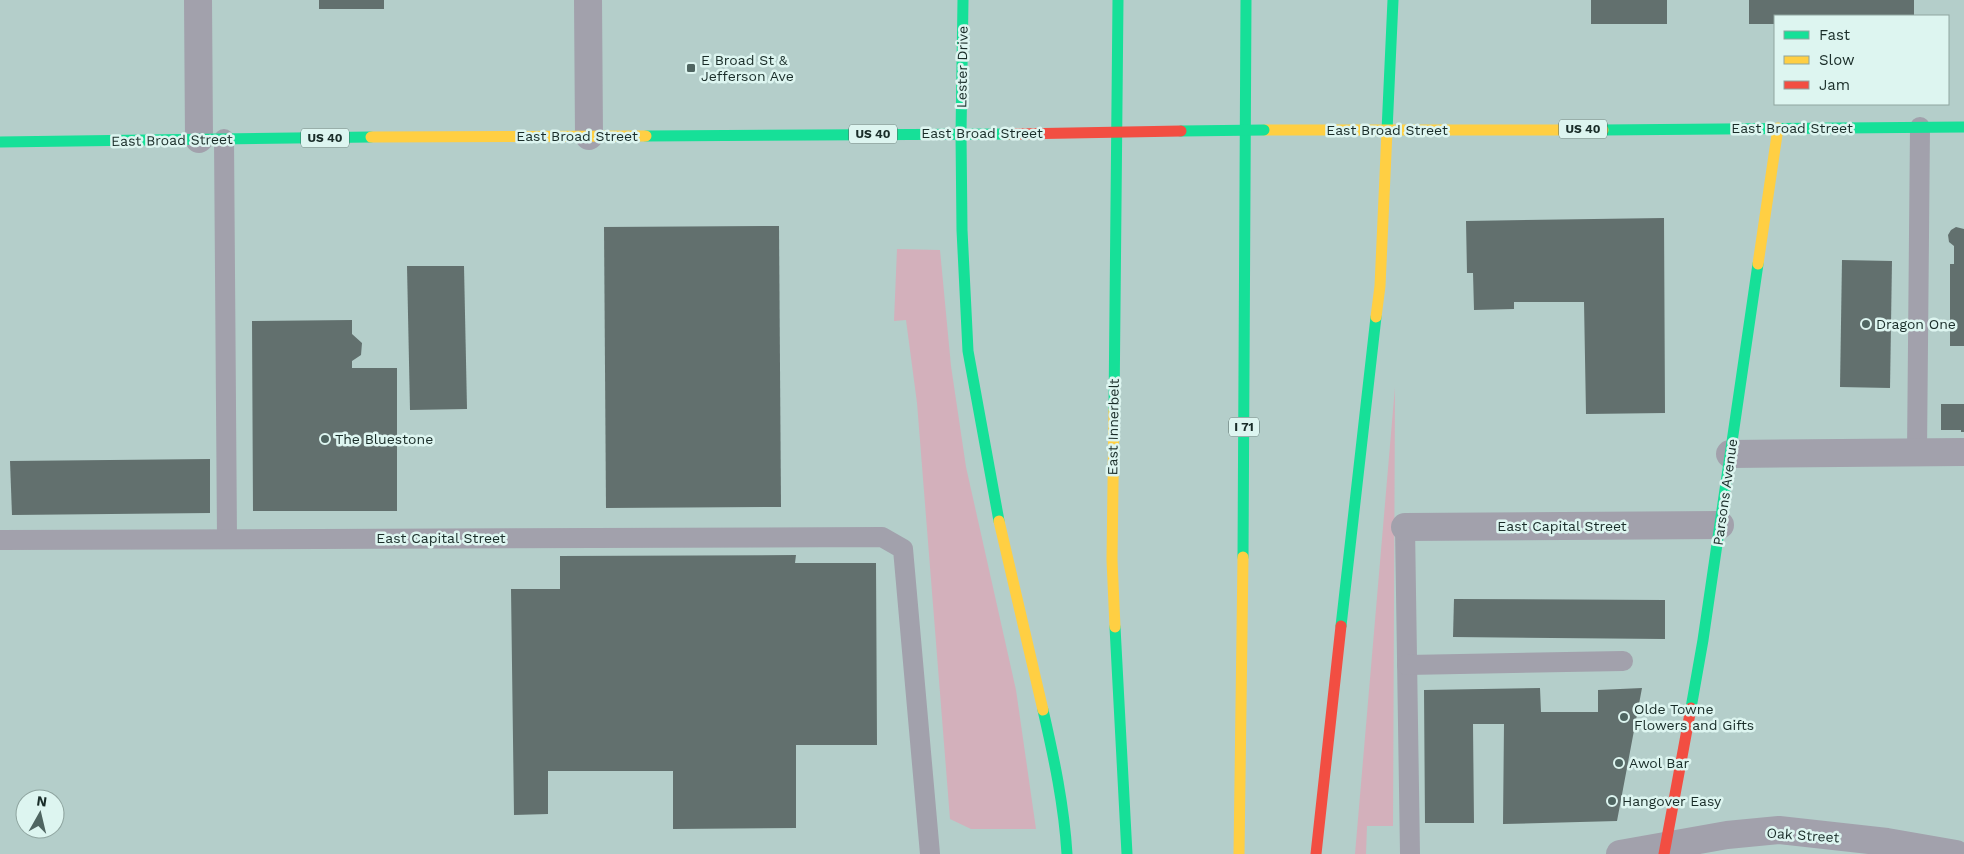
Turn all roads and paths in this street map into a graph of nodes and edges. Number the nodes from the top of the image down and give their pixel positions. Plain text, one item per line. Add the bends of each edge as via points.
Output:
1 (198, 0) edge
2 (588, 0) edge
3 (963, 0) edge
4 (1118, 0) edge
5 (1246, 0) edge
6 (1393, 0) edge
7 (1920, 127) junction
8 (1964, 127) edge
9 (1778, 128) junction
10 (1387, 131) junction
11 (961, 134) junction
12 (589, 136) junction
13 (212, 139) junction
14 (0, 142) edge
15 (1964, 452) edge
16 (1917, 453) junction
17 (1730, 454) junction
18 (1720, 525) junction
19 (1405, 527) joint
20 (227, 539) junction
21 (0, 540) edge
22 (1623, 661) dead end
23 (1407, 665) junction
24 (1664, 851) edge
25 (1948, 853) edge
26 (930, 854) edge
27 (1067, 854) edge
28 (1127, 854) edge
29 (1239, 854) edge
30 (1316, 854) edge
31 (1410, 854) edge
32 (1620, 854) edge

1 - 13 street
2 - 12 street
3 - 11 main road, Lester Drive
4 - 28 main road, East Innerbelt via 1112,560
5 - 29 main road, I 71
6 - 10 main road
7 - 8 main road, East Broad Street / US 40
7 - 9 main road, East Broad Street / US 40
7 - 16 lane
9 - 10 main road, East Broad Street / US 40
9 - 17 main road, Parsons Avenue
10 - 11 main road, East Broad Street / US 40, bridge
10 - 30 main road via 1380,286
11 - 12 main road, East Broad Street / US 40
11 - 27 main road, Lester Drive via 968,351 996,508 1056,766
12 - 13 main road, East Broad Street / US 40
13 - 14 main road, East Broad Street / US 40
13 - 20 lane
15 - 16 street
16 - 17 street
17 - 18 main road, Parsons Avenue
18 - 19 street, East Capital Street
18 - 24 main road, Parsons Avenue via 1703,640
19 - 23 lane
20 - 21 lane, East Capital Street
20 - 26 lane, East Capital Street via 882,537 903,549
22 - 23 lane
23 - 31 lane
24 - 25 street, Oak Street via 1727,835 1779,830 1887,842
24 - 32 street, Oak Street

